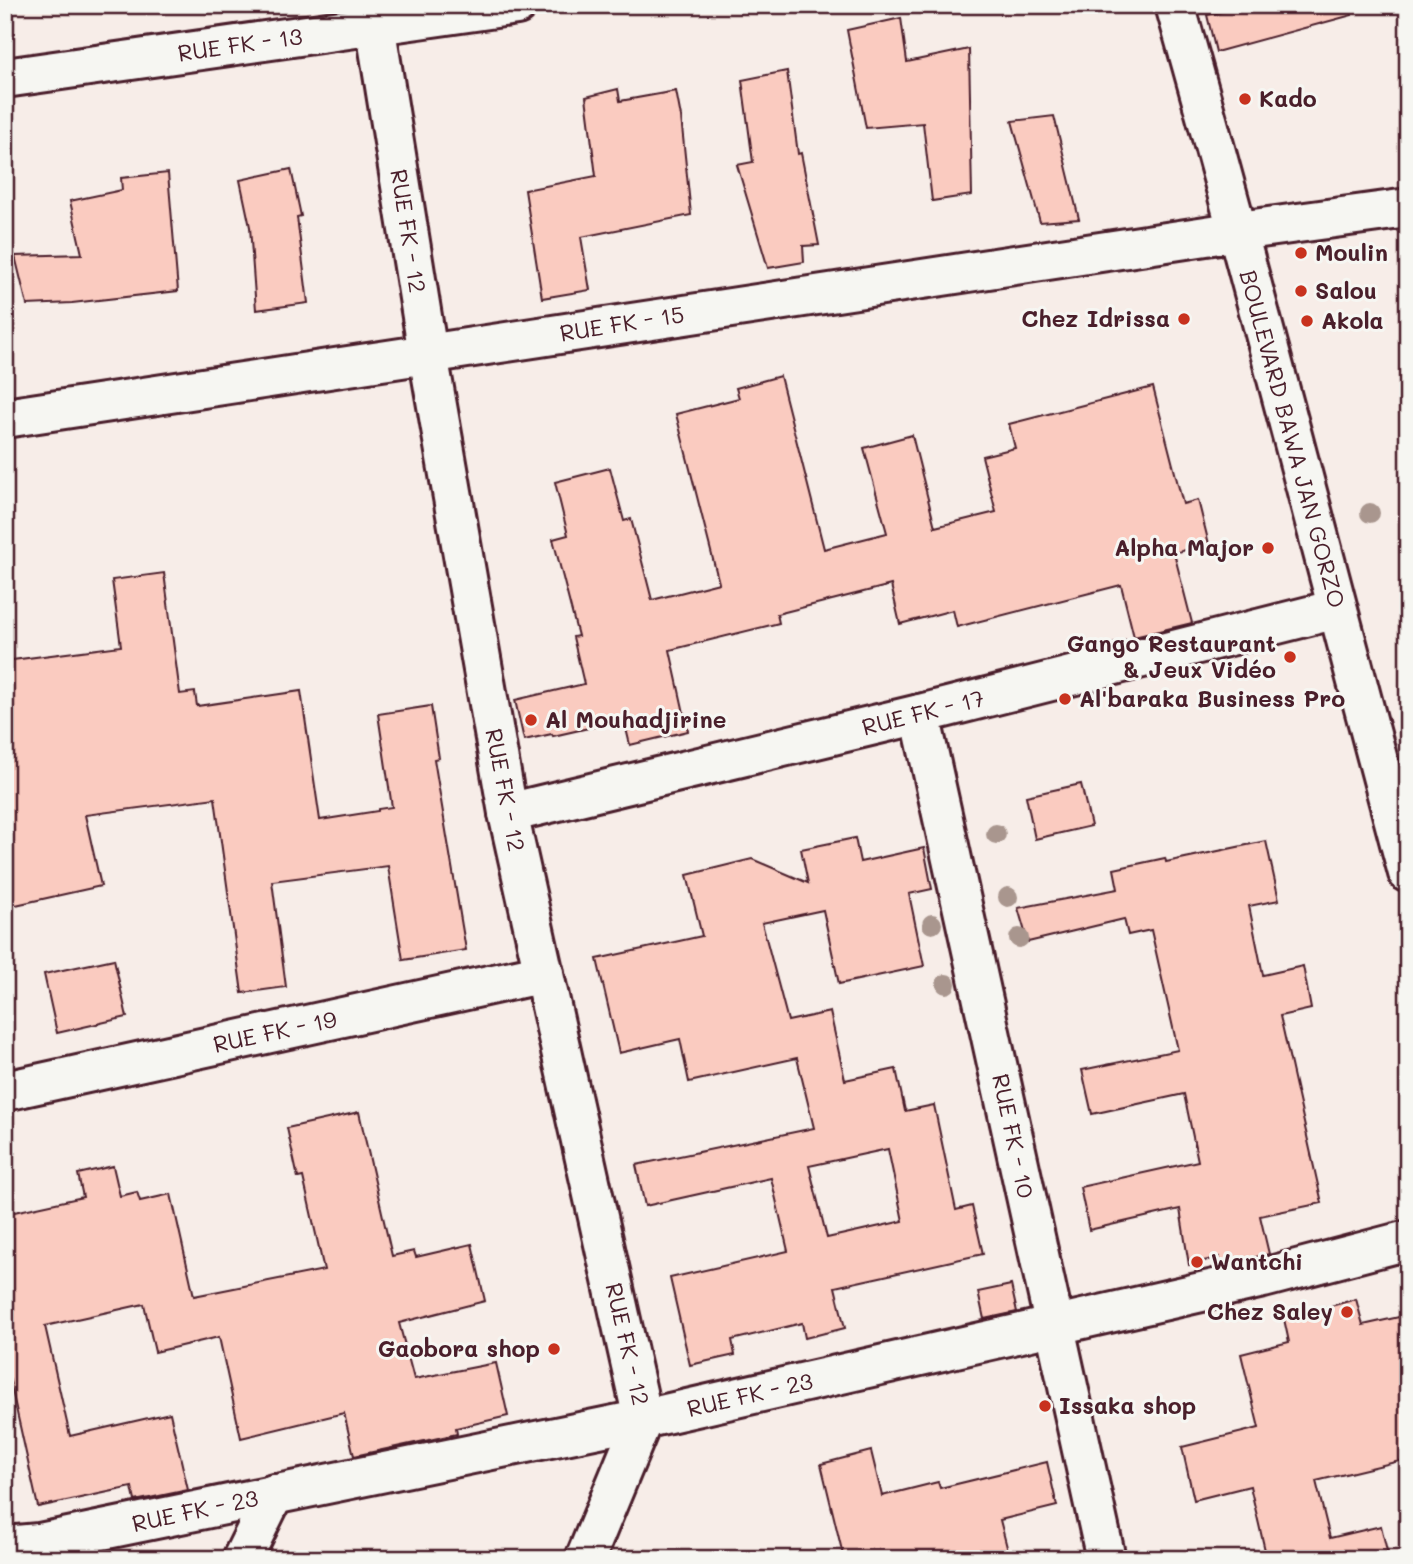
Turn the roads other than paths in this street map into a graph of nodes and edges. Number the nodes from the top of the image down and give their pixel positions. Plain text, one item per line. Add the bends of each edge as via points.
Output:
1 (517, 5) edge
2 (1175, 5) edge
3 (374, 15) edge
4 (5, 78) edge
5 (1408, 208) edge
6 (1239, 231) junction
7 (428, 354) junction
8 (5, 418) edge
9 (1336, 609) junction
10 (920, 714) junction
11 (508, 813) junction
12 (1408, 873) edge
13 (544, 973) junction
14 (5, 1091) edge
15 (1408, 1240) edge
16 (1055, 1324) junction
17 (643, 1419) junction
18 (274, 1494) junction
19 (5, 1546) edge
20 (242, 1559) edge
21 (585, 1559) edge
22 (1106, 1559) edge

1 - 3 street, RUE FK - 13
2 - 6 street, BOULEVARD BAWA JAN GORZO
3 - 4 street, RUE FK - 13
3 - 7 street, RUE FK - 12
5 - 6 street, RUE FK - 15
6 - 7 street, RUE FK - 15
6 - 9 street, BOULEVARD BAWA JAN GORZO
7 - 8 street, RUE FK - 15
7 - 11 street, RUE FK - 12
9 - 10 street, RUE FK - 17
9 - 12 street, BOULEVARD BAWA JAN GORZO
10 - 11 street, RUE FK - 17
10 - 16 street, RUE FK - 10
11 - 13 street, RUE FK - 12
13 - 14 street, RUE FK - 19
13 - 17 street, RUE FK - 12
15 - 16 street, RUE FK - 23
16 - 17 street, RUE FK - 23
16 - 22 street, RUE FK - 10
17 - 18 street, RUE FK - 23
17 - 21 street, RUE FK - 12
18 - 19 street, RUE FK - 23 via 39,1543
18 - 20 street

